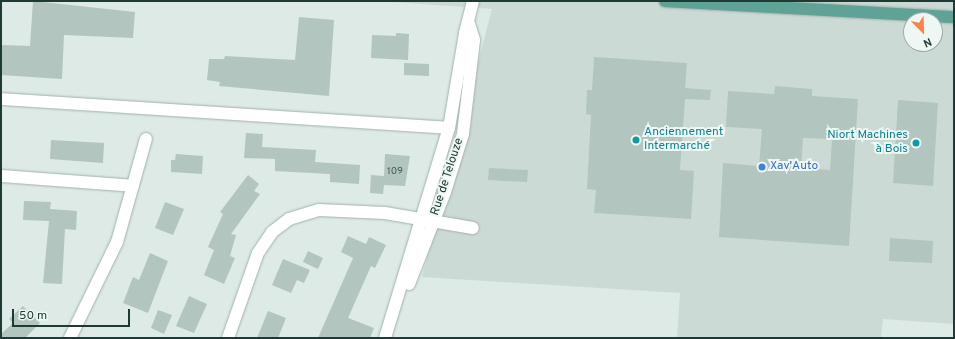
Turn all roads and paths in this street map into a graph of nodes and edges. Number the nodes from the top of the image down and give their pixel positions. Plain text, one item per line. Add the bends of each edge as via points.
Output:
1 (473, 1) edge
2 (665, 1) edge
3 (954, 17) edge
4 (469, 24) junction
5 (1, 99) edge
6 (449, 128) junction
7 (146, 139) dead end
8 (1, 176) edge
9 (133, 186) junction
10 (421, 221) junction
11 (473, 228) dead end
12 (70, 338) edge
13 (228, 338) edge
14 (385, 338) edge

1 - 4 street, Rue de Telouze
2 - 3 main road
4 - 6 street, Rue de Telouze via 464,33
4 - 10 street, Rue de Telouze via 474,40 463,134
5 - 6 street
6 - 10 street, Rue de Telouze
7 - 9 street
8 - 9 street
9 - 12 street via 117,242
10 - 11 street
10 - 13 street via 385,213 319,210 302,213 280,224 258,253
10 - 14 street, Rue de Telouze via 401,304 390,322

